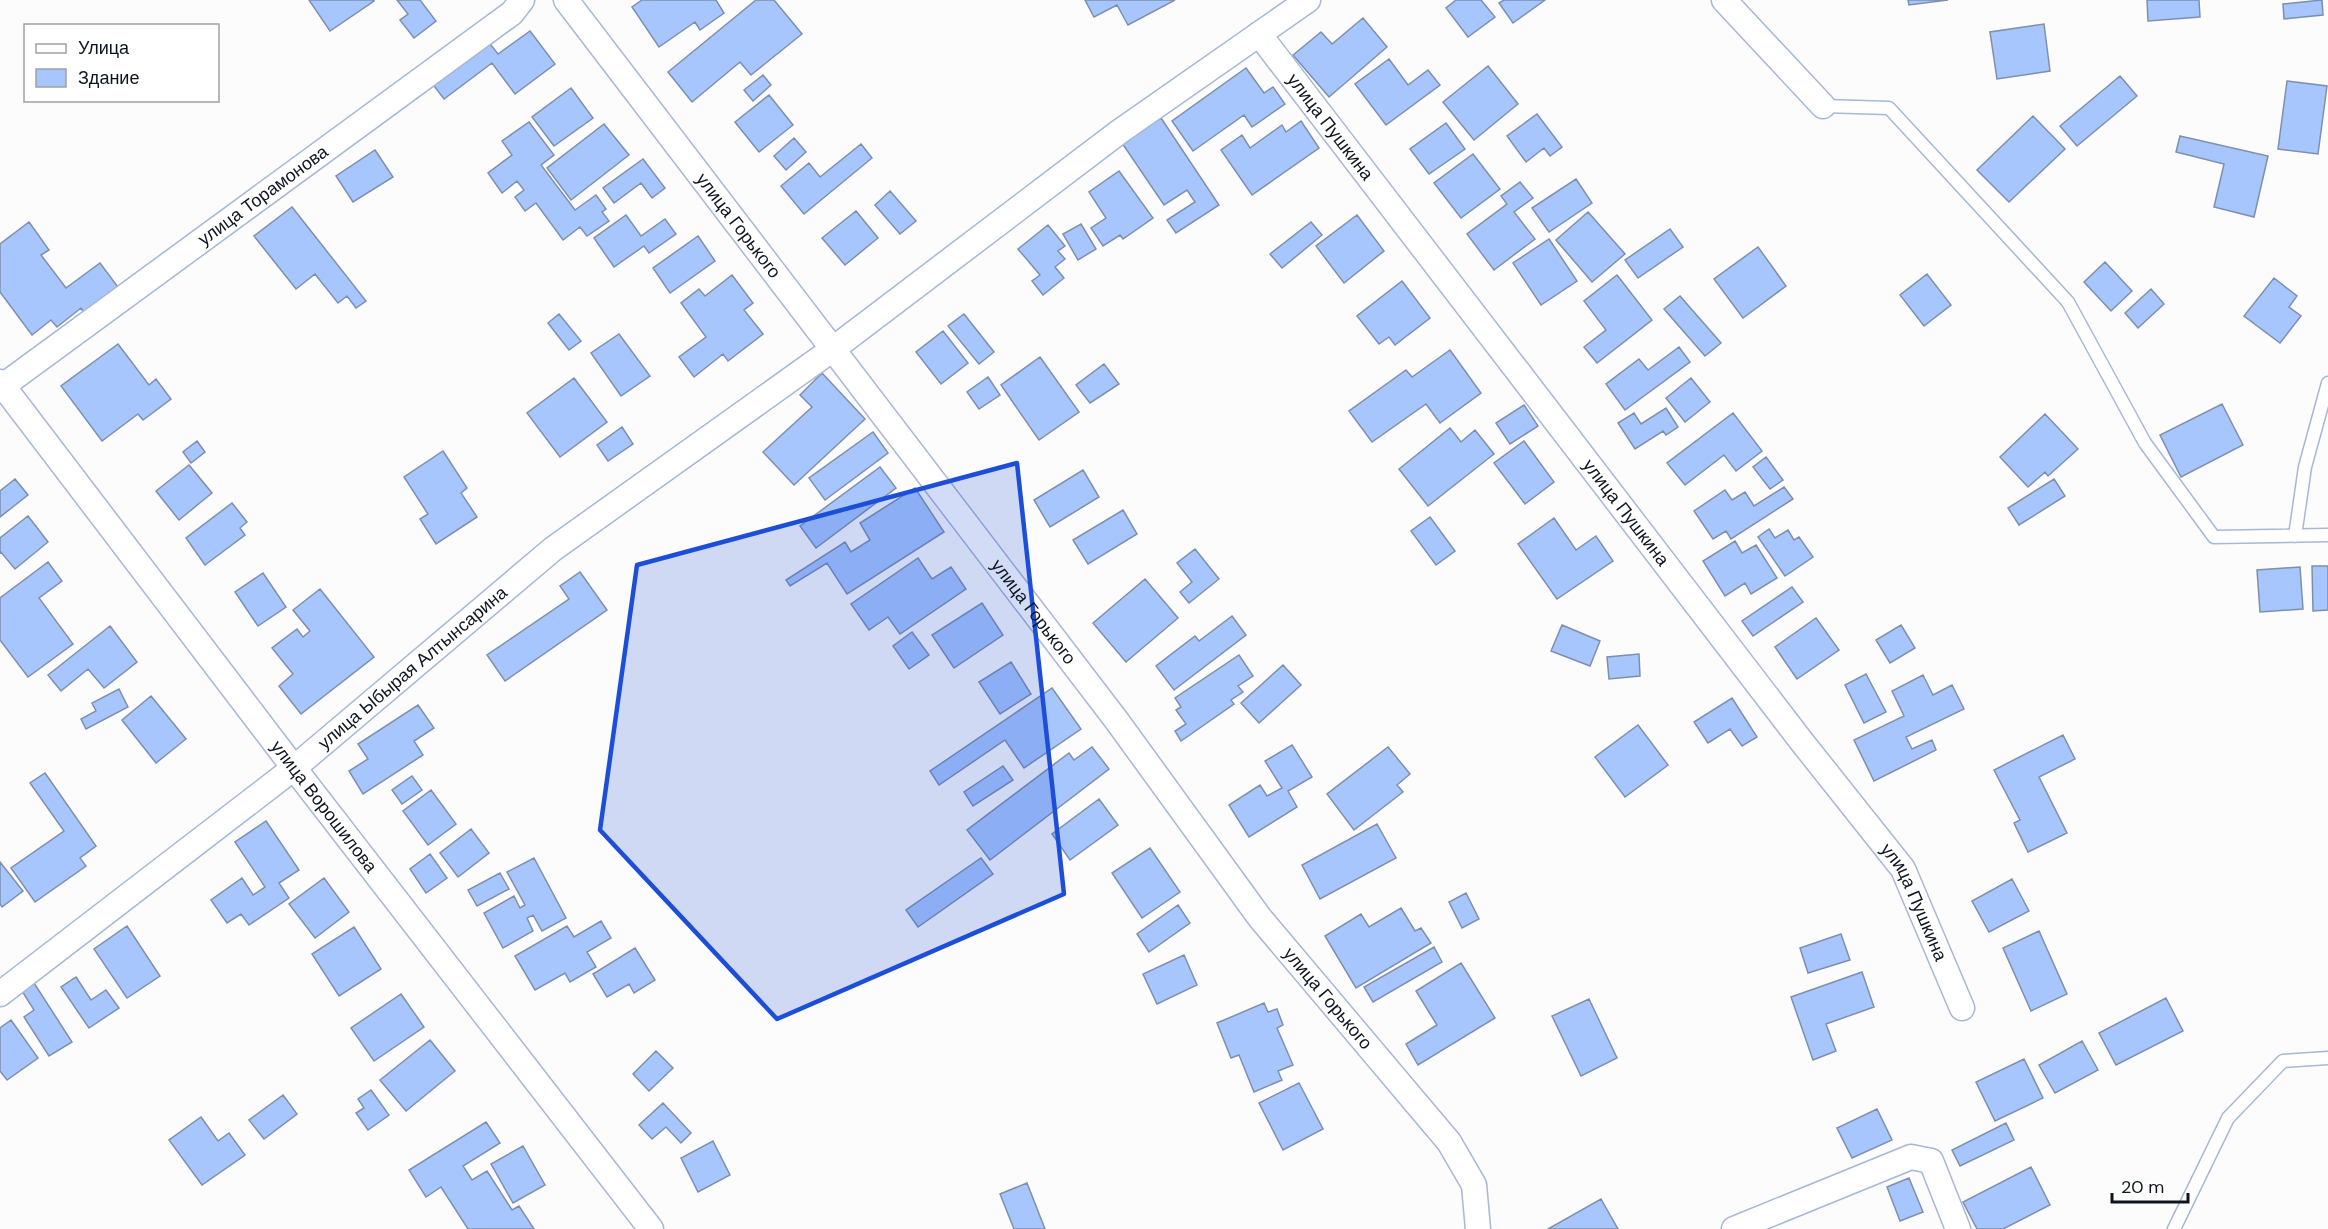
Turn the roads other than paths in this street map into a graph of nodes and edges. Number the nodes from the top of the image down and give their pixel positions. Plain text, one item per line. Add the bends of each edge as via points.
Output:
1 (522, 0) edge
2 (566, 0) edge
3 (1308, 0) edge
4 (1724, 0) edge
5 (1259, 34) junction
6 (1823, 106) joint
7 (833, 349) junction
8 (2328, 383) edge
9 (1, 385) edge
10 (2328, 535) edge
11 (2295, 536) junction
12 (294, 768) junction
13 (0, 994) edge
14 (1962, 1008) dead end
15 (2328, 1058) edge
16 (651, 1229) edge
17 (1478, 1229) edge
18 (1734, 1229) edge
19 (1958, 1229) edge
20 (2174, 1229) edge

1 - 9 street, улица Торамонова via 512,12
2 - 7 street, улица Горького
3 - 5 street, улица Ыбырая Алтынсарина
4 - 6 street
5 - 7 street, улица Ыбырая Алтынсарина via 1119,132
5 - 14 street, улица Пушкина via 1903,869
6 - 11 lane via 1889,108 2068,303 2145,443 2214,537
7 - 12 street, улица Ыбырая Алтынсарина via 553,549
7 - 17 street, улица Горького via 1117,722 1260,918 1449,1142 1474,1185
8 - 11 lane via 2305,467
9 - 12 street, улица Ворошилова
10 - 11 lane
12 - 13 street, улица Ыбырая Алтынсарина
12 - 16 street, улица Ворошилова
15 - 20 lane via 2283,1061 2228,1118
18 - 19 street via 1911,1157 1931,1161

